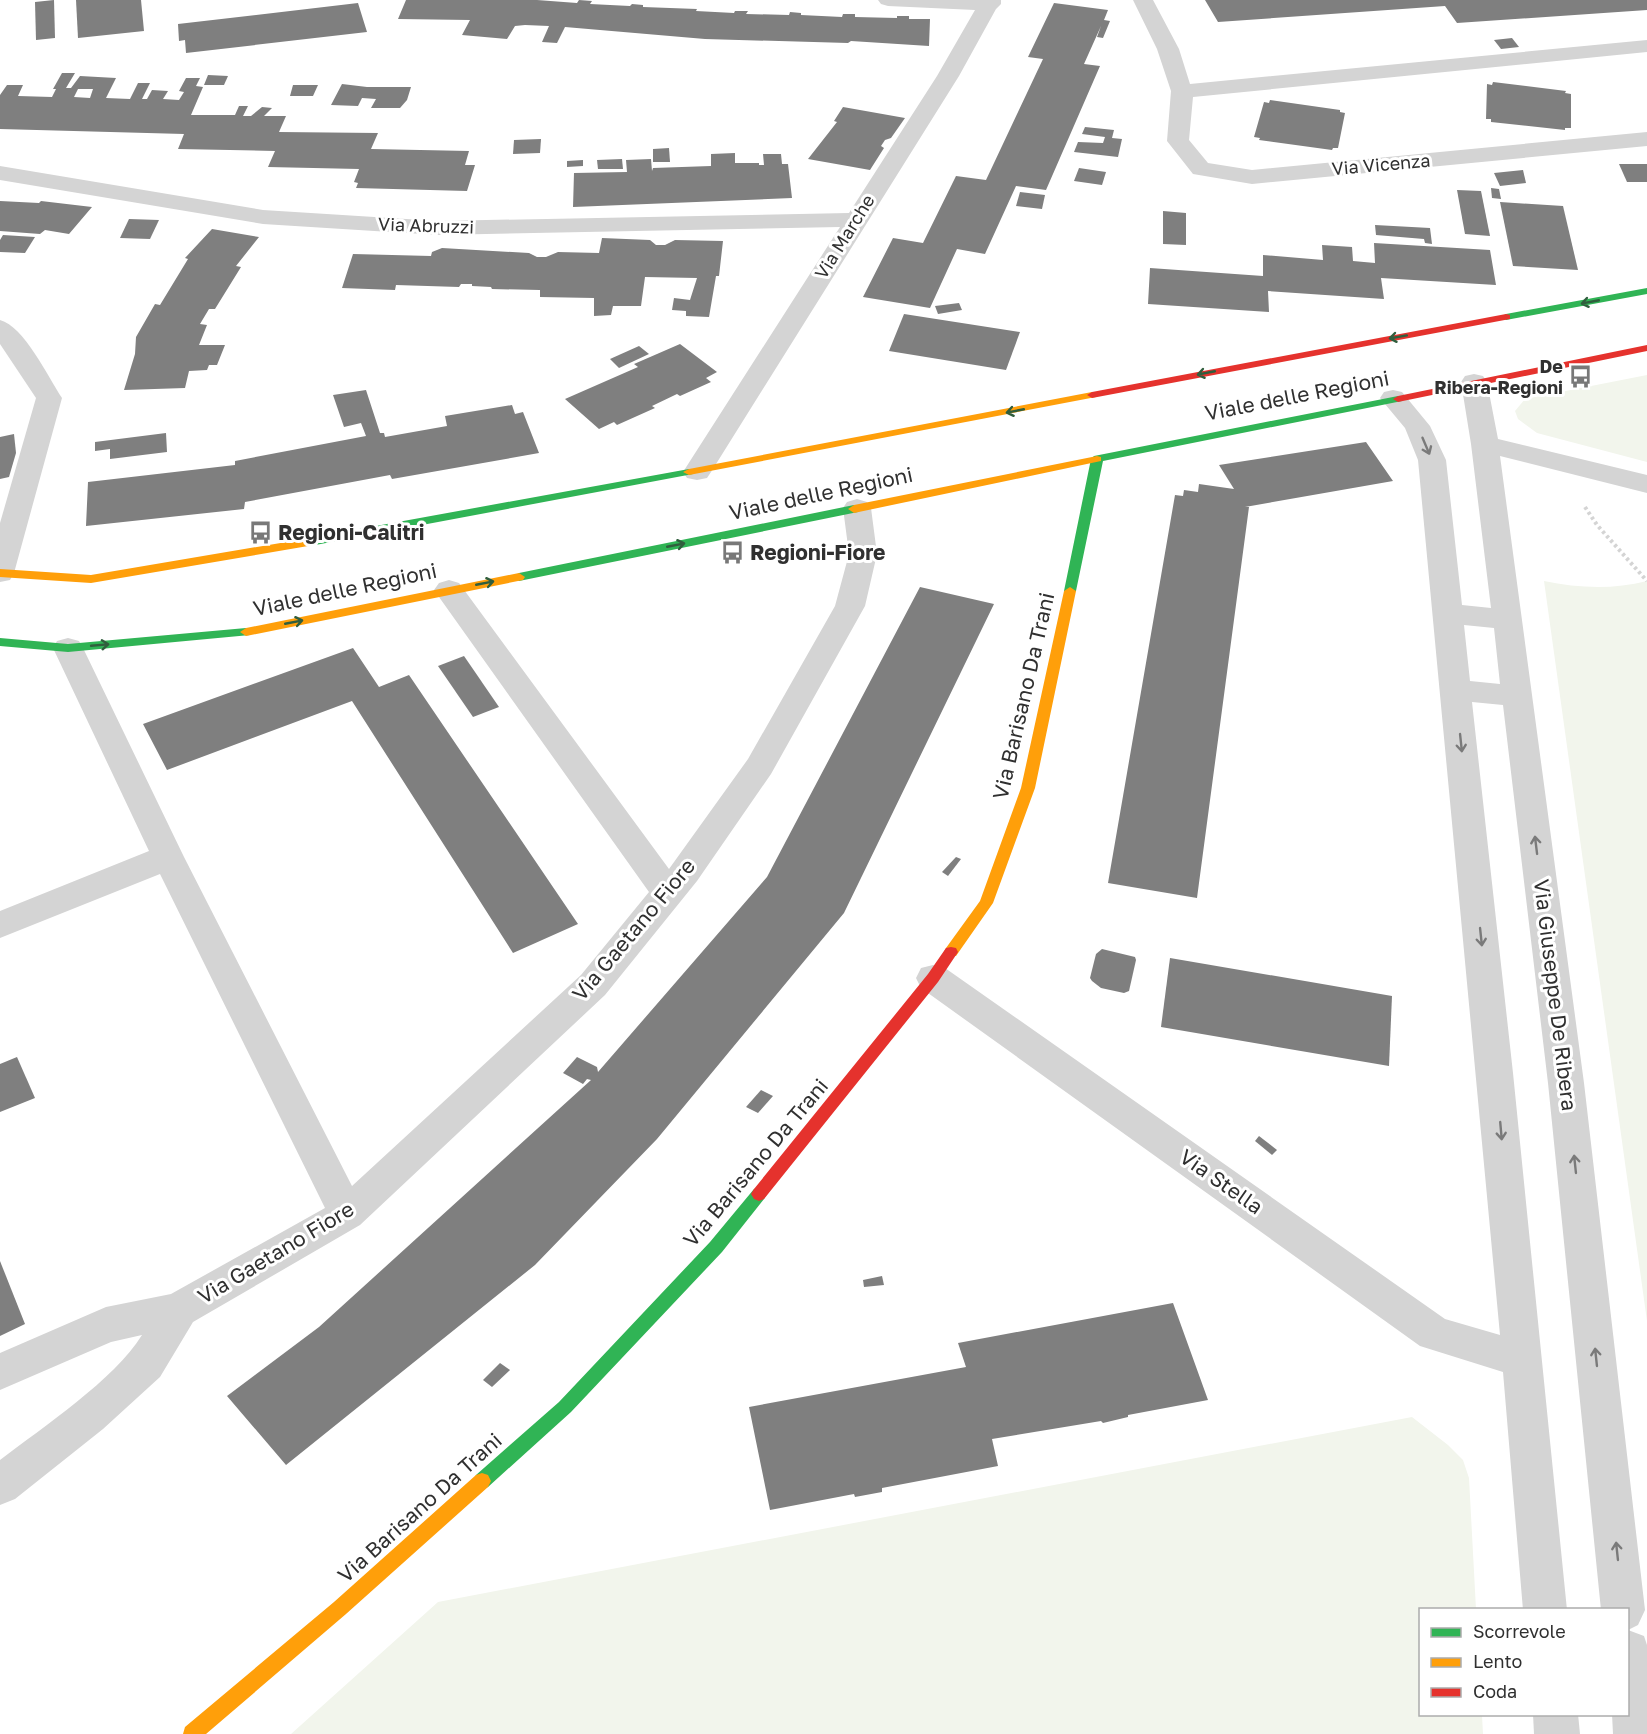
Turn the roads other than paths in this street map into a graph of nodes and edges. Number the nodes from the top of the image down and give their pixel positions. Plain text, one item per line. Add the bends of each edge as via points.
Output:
1 (888, 0) edge
2 (1143, 0) edge
3 (991, 2) edge
4 (1647, 46) edge
5 (1182, 91) junction
6 (1647, 139) edge
7 (0, 173) edge
8 (855, 220) junction
9 (1647, 291) edge
10 (0, 328) edge
11 (1647, 348) edge
12 (1474, 382) junction
13 (1393, 398) junction
14 (1485, 444) junction
15 (1098, 458) junction
16 (697, 472) junction
17 (1647, 484) edge
18 (857, 508) junction
19 (0, 573) edge
20 (449, 591) junction
21 (1448, 613) junction
22 (1508, 620) junction
23 (0, 642) edge
24 (68, 648) junction
25 (1456, 690) junction
26 (1517, 696) junction
27 (168, 857) junction
28 (668, 893) junction
29 (0, 925) edge
30 (933, 978) junction
31 (347, 1214) junction
32 (179, 1310) junction
33 (1521, 1359) junction
34 (0, 1372) edge
35 (0, 1485) edge
36 (1545, 1608) edge
37 (1623, 1608) edge
38 (1629, 1662) edge
39 (1555, 1716) edge
40 (192, 1734) edge
41 (1557, 1734) edge
42 (1636, 1734) edge

1 - 3 street
2 - 5 street, Via Vicenza via 1168,49
3 - 8 street, Via Marche
4 - 5 street
5 - 6 street, Via Vicenza via 1178,141 1201,169 1252,177
7 - 8 street, Via Abruzzi via 263,217 438,228
8 - 16 street, Via Marche
9 -> 16 street, Viale delle Regioni
10 - 19 street via 15,342 49,398
11 - 12 street, Viale delle Regioni
12 - 13 street, Viale delle Regioni
12 - 14 street, Via Giuseppe De Ribera
13 - 15 street, Viale delle Regioni
13 -> 21 street via 1418,426 1432,460
14 - 17 street
14 - 22 street, Via Giuseppe De Ribera
15 - 18 street, Viale delle Regioni
15 - 30 street, Via Barisano Da Trani via 1028,788 986,903
16 - 19 street, Viale delle Regioni via 91,579
20 -> 18 street, Viale delle Regioni
18 - 28 street, Via Gaetano Fiore via 863,554 850,606 760,766
24 -> 20 street, Viale delle Regioni via 246,632
20 - 28 street
21 - 22 street
21 - 25 street
22 - 26 street, Via Giuseppe De Ribera
23 - 24 street, Viale delle Regioni
24 - 27 street
25 - 26 street
25 -> 33 street
37 -> 26 street, Via Giuseppe De Ribera via 1566,1083
27 - 29 street
27 - 31 street
28 - 31 street, Via Gaetano Fiore via 593,985
30 - 33 street, Via Stella via 1434,1334
30 - 40 street, Via Barisano Da Trani via 716,1248 565,1407
31 - 32 street, Via Gaetano Fiore
32 - 34 street, Via Gaetano Fiore via 105,1325
32 - 35 street, Via Gaetano Fiore via 146,1364 89,1416
33 - 36 street
38 - 42 street
39 - 41 street

